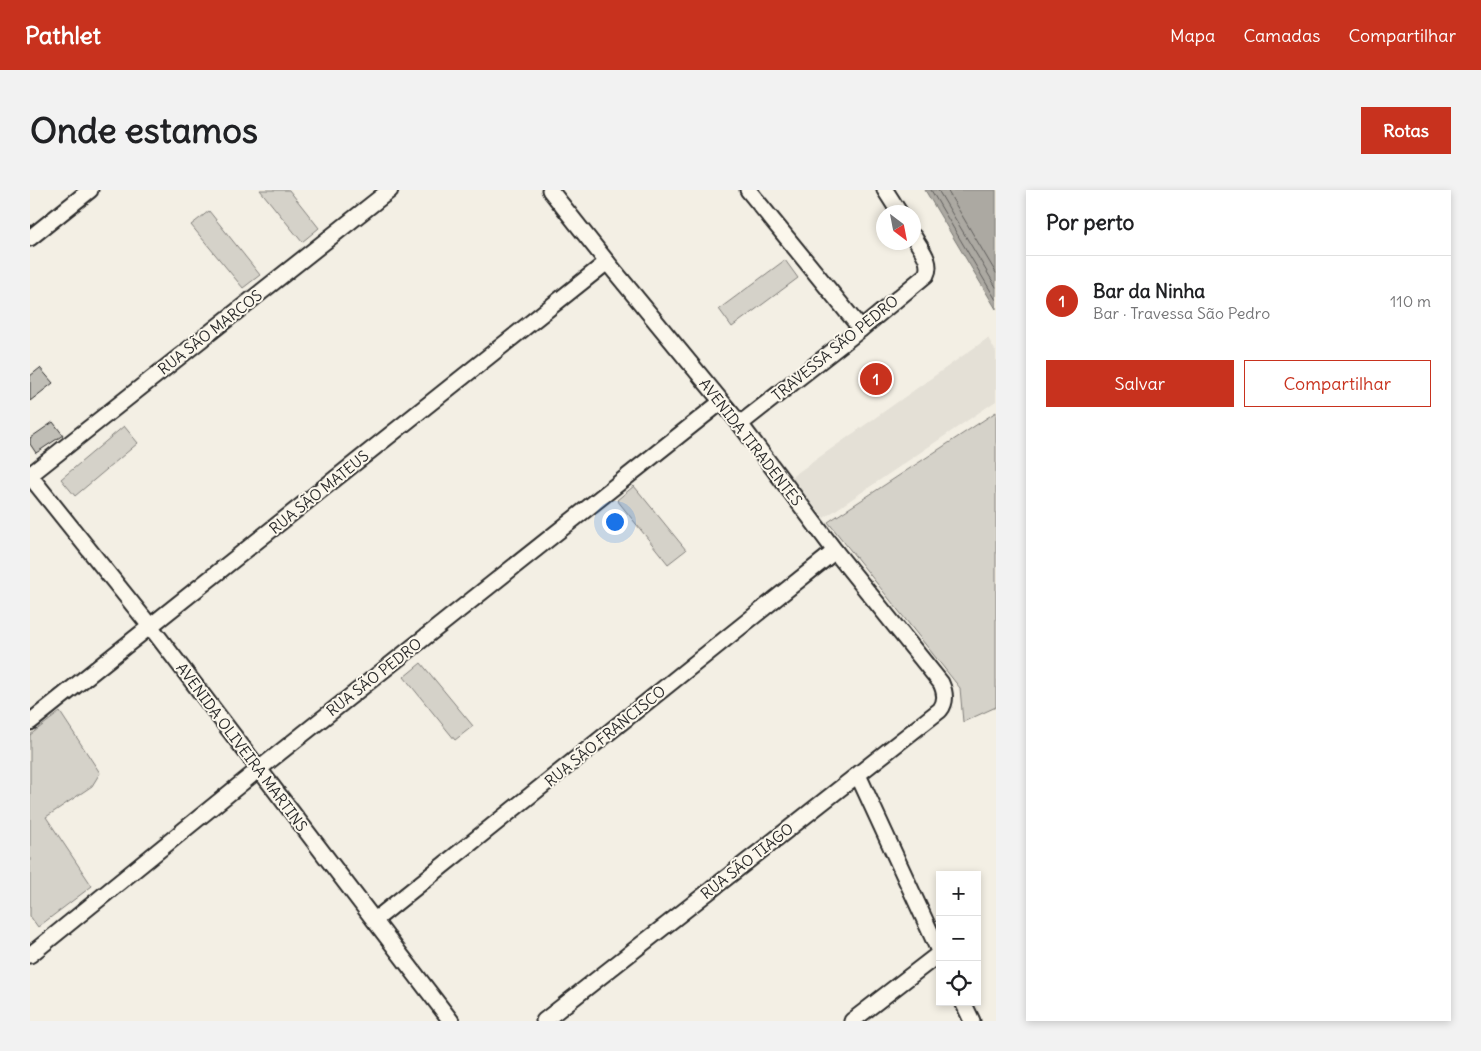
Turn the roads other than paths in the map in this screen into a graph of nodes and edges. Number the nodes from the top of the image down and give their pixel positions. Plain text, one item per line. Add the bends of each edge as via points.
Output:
1 (90, 190) edge
2 (390, 190) edge
3 (550, 190) edge
4 (748, 190) edge
5 (885, 190) edge
6 (895, 205) edge
7 (30, 238) edge
8 (921, 249) edge
9 (607, 262) junction
10 (861, 329) junction
11 (721, 402) junction
12 (740, 424) junction
13 (30, 475) edge
14 (835, 551) junction
15 (150, 626) junction
16 (945, 698) joint
17 (30, 722) edge
18 (259, 769) junction
19 (858, 775) junction
20 (375, 920) junction
21 (936, 944) edge
22 (30, 955) edge
23 (936, 956) edge
24 (965, 1006) edge
25 (451, 1021) edge
26 (544, 1021) edge
27 (852, 1021) edge
28 (972, 1021) edge

1 - 7 street
2 - 13 street, RUA SÃO MARCOS
3 - 9 street, AVENIDA TIRADENTES
4 - 10 street
5 - 6 street
8 - 10 street, TRAVESSA SÃO PEDRO via 928,264 926,275
9 - 11 street, AVENIDA TIRADENTES
9 - 15 street, RUA SÃO MATEUS
10 - 12 street, TRAVESSA SÃO PEDRO
11 - 12 street, AVENIDA TIRADENTES
11 - 18 street, RUA SÃO PEDRO
12 - 14 street, AVENIDA TIRADENTES
13 - 15 street, AVENIDA OLIVEIRA MARTINS
14 - 16 street, AVENIDA TIRADENTES via 941,683
14 - 20 street, RUA SÃO FRANCISCO
15 - 17 street, RUA SÃO MATEUS
15 - 18 street, AVENIDA OLIVEIRA MARTINS
16 - 19 street, RUA SÃO TIAGO via 940,710
18 - 20 street, AVENIDA OLIVEIRA MARTINS
18 - 22 street, RUA SÃO PEDRO
19 - 21 street
19 - 26 street, RUA SÃO TIAGO
20 - 25 street, AVENIDA OLIVEIRA MARTINS
23 - 27 street
24 - 28 street

